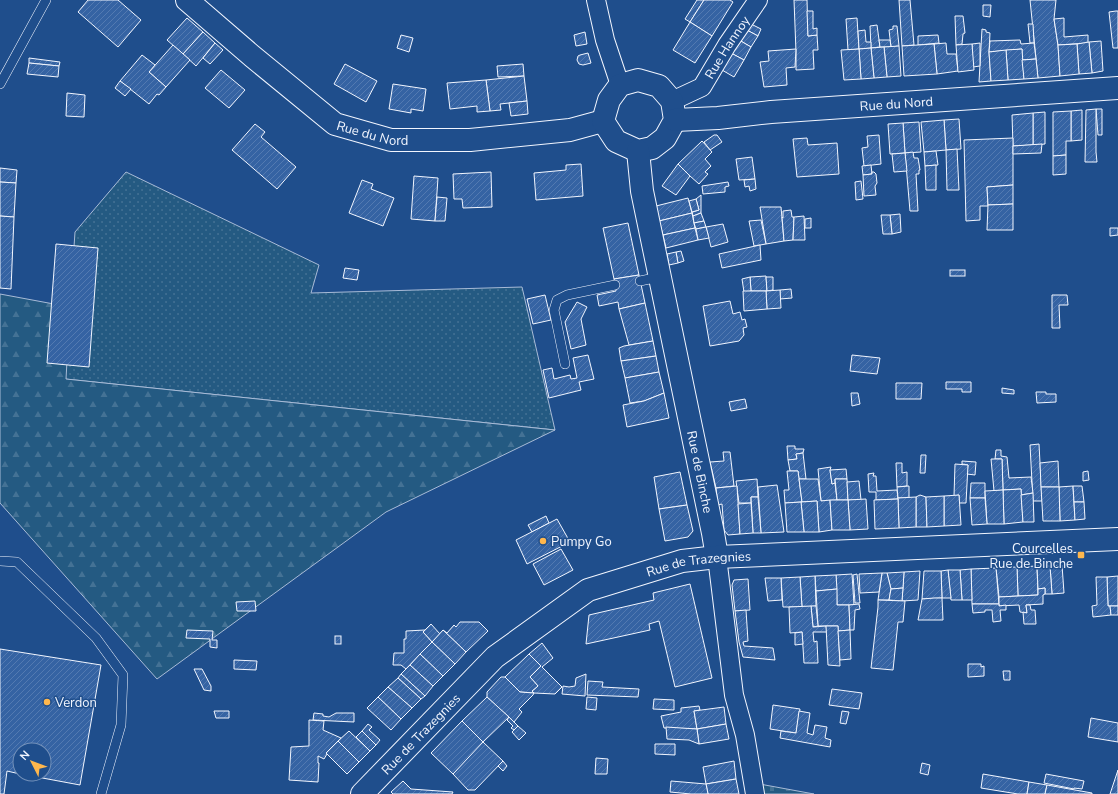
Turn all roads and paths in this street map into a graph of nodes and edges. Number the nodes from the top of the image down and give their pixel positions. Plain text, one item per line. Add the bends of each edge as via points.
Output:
1 (46, 0) edge
2 (187, 0) edge
3 (596, 0) edge
4 (758, 0) edge
5 (0, 84) edge
6 (620, 85) junction
7 (1118, 88) edge
8 (673, 110) junction
9 (603, 121) junction
10 (638, 151) junction
11 (615, 285) dead end
12 (565, 364) dead end
13 (1118, 539) edge
14 (717, 557) junction
15 (0, 561) edge
16 (101, 794) edge
17 (362, 794) edge
18 (755, 794) edge

1 - 5 lane
2 - 9 street, Rue du Nord via 335,124 390,140 470,140 570,130
3 - 6 street via 605,40
4 - 8 street, Rue Hannoy via 702,87
6 - 8 street via 638,80 659,86
6 - 9 street via 609,100
7 - 8 street, Rue du Nord via 771,112 718,118
8 - 10 street via 665,138 652,148
9 - 10 street via 616,141
10 - 14 street, Rue de Binche via 650,279
11 - 12 lane via 567,295 557,300 554,310
13 - 14 street, Rue de Trazegnies
14 - 17 street, Rue de Trazegnies via 682,561 588,590 495,657
14 - 18 street, Rue de Binche via 734,695 745,735
15 - 16 lane via 17,562 96,638 123,675 121,725

